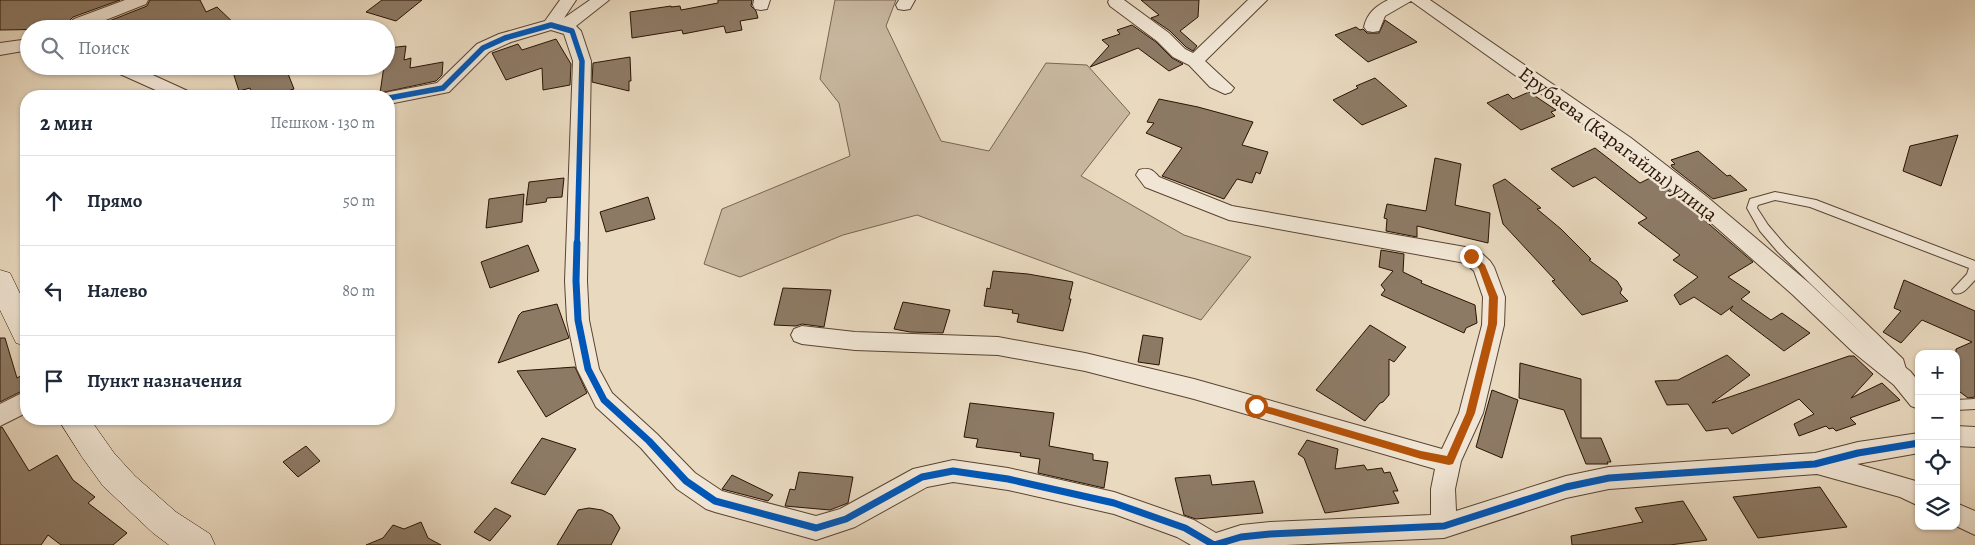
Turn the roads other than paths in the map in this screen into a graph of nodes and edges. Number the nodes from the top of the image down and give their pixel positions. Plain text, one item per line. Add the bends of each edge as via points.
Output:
1 (140, 0) edge
2 (601, 0) edge
3 (1259, 0) edge
4 (1403, 0) edge
5 (1419, 0) edge
6 (566, 1) edge
7 (1116, 2) dead end
8 (86, 6) dead end
9 (79, 20) edge
10 (90, 20) edge
11 (557, 26) junction
12 (1374, 27) dead end
13 (20, 46) edge
14 (0, 49) edge
15 (1195, 61) junction
16 (137, 75) edge
17 (1225, 88) dead end
18 (171, 90) edge
19 (395, 97) edge
20 (1146, 174) dead end
21 (1975, 267) edge
22 (0, 281) edge
23 (1958, 290) dead end
24 (20, 323) edge
25 (802, 335) dead end
26 (1902, 378) junction
27 (1916, 395) edge
28 (20, 404) edge
29 (1975, 404) edge
30 (1960, 405) edge
31 (0, 416) edge
32 (77, 425) edge
33 (1960, 436) edge
34 (1975, 437) edge
35 (1915, 444) edge
36 (1449, 461) junction
37 (1815, 464) junction
38 (1915, 492) edge
39 (1960, 516) edge
40 (1975, 523) edge
41 (1444, 526) junction
42 (198, 545) edge

1 - 10 street
2 - 11 street
3 - 15 street
4 - 12 street via 1381,9 1374,18
5 - 26 street, Ерубаева (Карагайлы) улица via 1624,143 1699,201 1861,346
6 - 11 street
7 - 15 street
8 - 9 street
11 - 19 street via 524,32 482,48 443,88
11 - 41 street via 572,31 582,62 576,281 578,320 588,369 604,400 686,481 715,501 816,528 846,519 922,477 953,471 1008,479 1114,503 1185,528 1214,545 1241,537 1270,534
13 - 14 street
15 - 17 street via 1202,71
16 - 18 street
20 - 36 street via 1152,182 1229,212 1471,256 1483,267 1494,297 1492,324 1471,413
21 - 23 lane via 1971,277
21 - 26 lane via 1812,203 1775,196 1754,202 1752,208 1764,228 1899,362
22 - 24 street
25 - 36 street via 855,341 998,346 1085,362 1194,389
26 - 27 street, Ерубаева (Карагайлы) улица
28 - 31 street
29 - 30 lane
32 - 42 street via 113,475 181,535
33 - 34 street
35 - 37 street via 1858,452
36 - 41 street via 1443,490
37 - 38 street
37 - 41 street via 1609,478 1566,487
39 - 40 street

